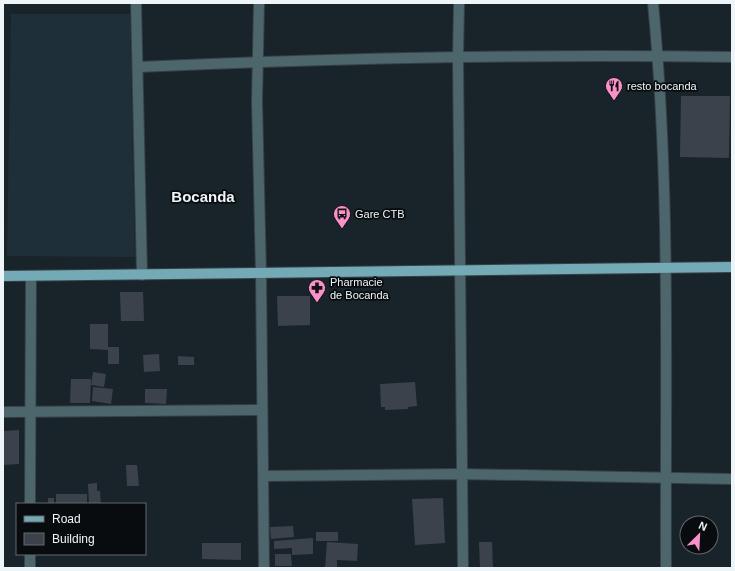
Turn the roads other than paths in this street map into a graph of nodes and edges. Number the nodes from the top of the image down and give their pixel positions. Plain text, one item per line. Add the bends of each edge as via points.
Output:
1 (136, 3) edge
2 (259, 3) edge
3 (460, 3) edge
4 (653, 3) edge
5 (658, 56) junction
6 (732, 57) edge
7 (458, 58) junction
8 (258, 62) junction
9 (138, 67) junction
10 (667, 267) junction
11 (732, 267) edge
12 (460, 269) junction
13 (261, 274) junction
14 (142, 275) junction
15 (3, 276) edge
16 (31, 277) junction
17 (262, 410) junction
18 (30, 411) junction
19 (3, 412) edge
20 (461, 474) junction
21 (264, 476) junction
22 (666, 478) junction
23 (732, 479) edge
24 (30, 503) edge
25 (30, 555) edge
26 (30, 568) edge
27 (264, 568) edge
28 (463, 568) edge
29 (666, 568) edge

1 - 9 street
2 - 8 street
3 - 7 street
4 - 5 street
5 - 6 street
5 - 7 street
5 - 10 street
7 - 8 street
7 - 12 street
8 - 9 street
8 - 13 street
9 - 14 street
10 - 11 main road
10 - 12 main road
10 - 22 street
12 - 13 main road
12 - 20 street
13 - 14 main road
13 - 17 street
14 - 16 main road
15 - 16 main road
16 - 18 street
17 - 18 street
17 - 21 street
18 - 19 street
18 - 24 street
20 - 21 street
20 - 22 street
20 - 28 street
21 - 27 street
22 - 23 street
22 - 29 street
25 - 26 street

